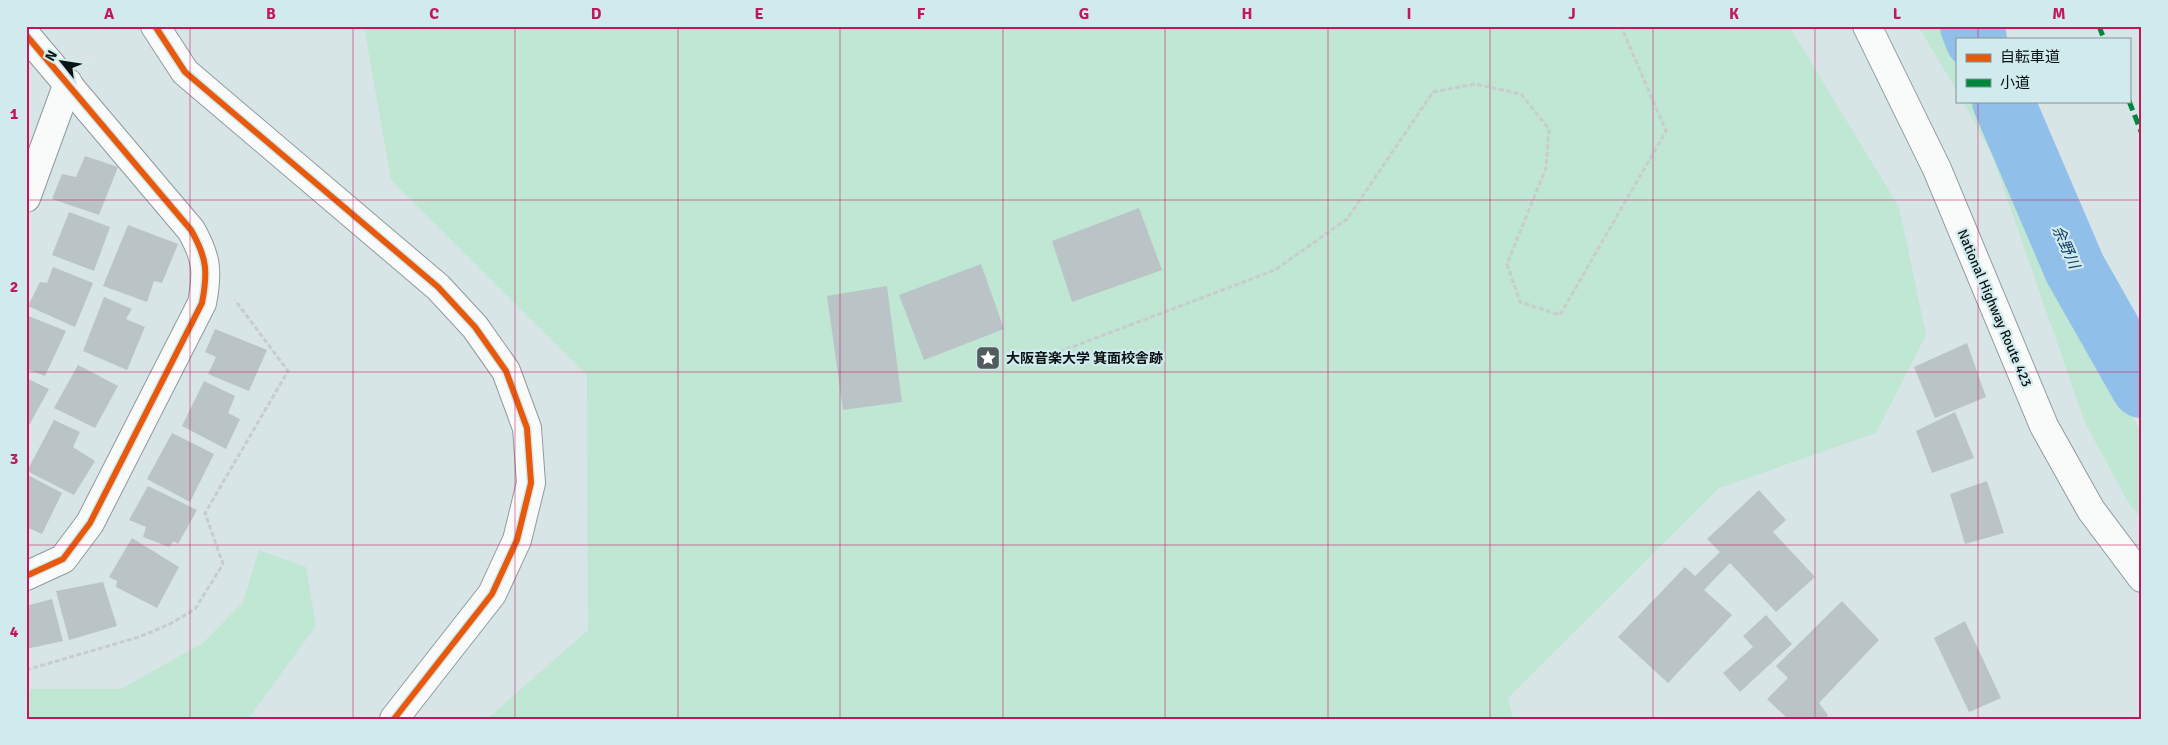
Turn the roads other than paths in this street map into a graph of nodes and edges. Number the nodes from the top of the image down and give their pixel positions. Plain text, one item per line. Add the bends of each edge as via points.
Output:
1 (155, 26) edge
2 (1867, 26) edge
3 (26, 35) edge
4 (68, 83) junction
5 (26, 198) edge
6 (26, 576) edge
7 (2142, 578) edge
8 (394, 719) edge

1 - 8 main road via 185,72 438,287 469,320 506,371 527,428 531,483 517,540 492,594
2 - 7 main road, National Highway Route 423 via 1937,169 2044,426 2091,510
3 - 4 main road
4 - 5 main road
4 - 6 main road via 192,230 203,251 206,280 202,303 90,524 63,559

